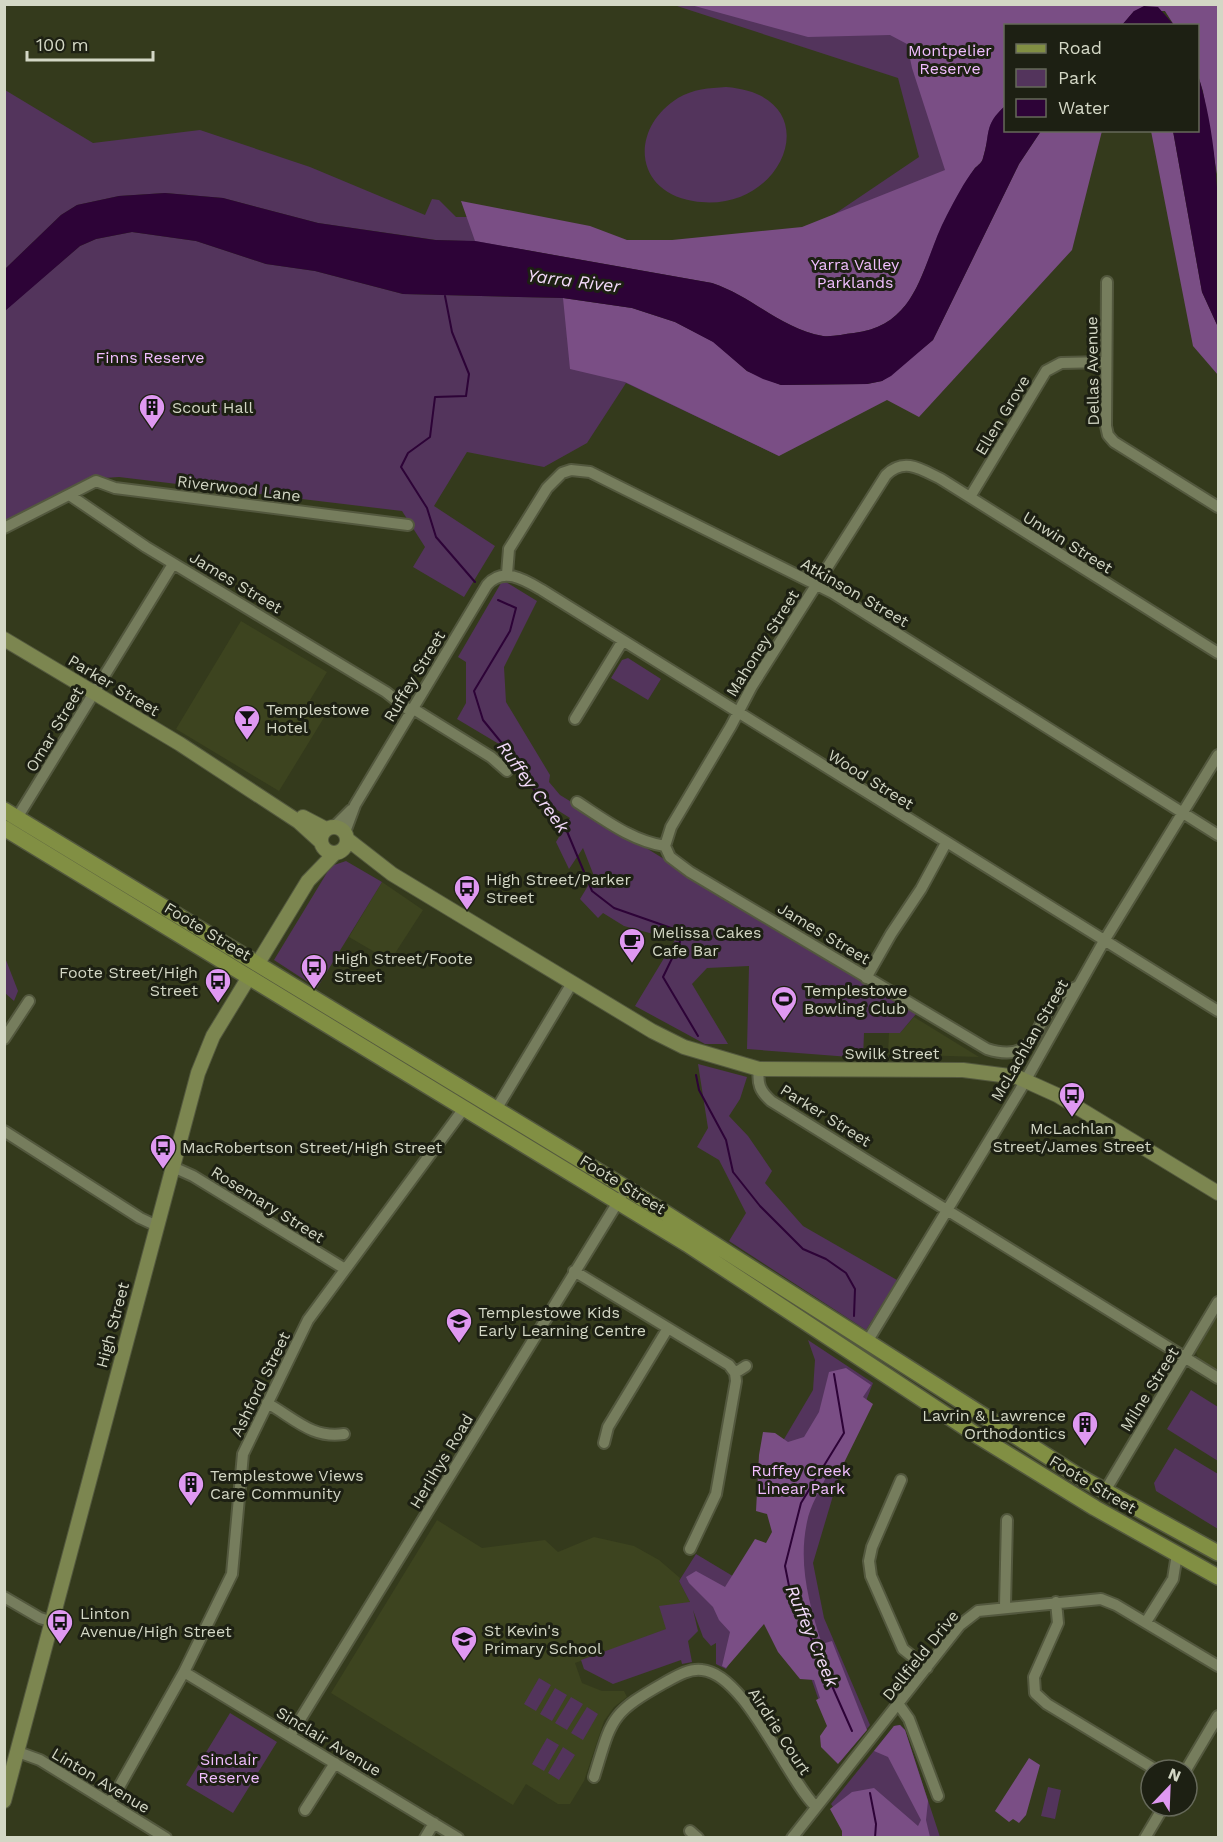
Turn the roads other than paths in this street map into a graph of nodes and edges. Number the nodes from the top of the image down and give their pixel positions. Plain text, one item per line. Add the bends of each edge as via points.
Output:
1 (1107, 282) dead end
2 (1106, 362) junction
3 (899, 465) joint
4 (71, 496) junction
5 (970, 497) junction
6 (1218, 507) edge
7 (408, 525) dead end
8 (4, 528) edge
9 (173, 564) junction
10 (507, 574) junction
11 (817, 585) junction
12 (4, 638) edge
13 (622, 642) junction
14 (1218, 653) edge
15 (93, 692) junction
16 (412, 708) junction
17 (737, 712) junction
18 (575, 718) dead end
19 (1218, 754) edge
20 (507, 771) dead end
21 (577, 802) dead end
22 (1183, 812) junction
23 (11, 814) edge
24 (4, 828) edge
25 (1218, 835) edge
26 (332, 836) junction
27 (946, 843) junction
28 (665, 846) junction
29 (337, 853) junction
30 (392, 874) junction
31 (308, 881) junction
32 (1104, 941) junction
33 (258, 963) junction
34 (249, 977) junction
35 (867, 978) junction
36 (572, 983) junction
37 (1076, 987) junction
38 (29, 1001) dead end
39 (1218, 1011) edge
40 (4, 1040) edge
41 (759, 1069) junction
42 (1025, 1080) junction
43 (465, 1107) junction
44 (496, 1108) junction
45 (4, 1131) edge
46 (173, 1167) junction
47 (1188, 1177) junction
48 (1218, 1193) edge
49 (622, 1195) junction
50 (1218, 1198) edge
51 (946, 1209) junction
52 (157, 1226) junction
53 (345, 1269) junction
54 (574, 1271) junction
55 (1218, 1302) edge
56 (668, 1328) junction
57 (867, 1342) junction
58 (858, 1356) junction
59 (1186, 1358) junction
60 (746, 1366) dead end
61 (735, 1373) junction
62 (1218, 1378) edge
63 (267, 1403) junction
64 (344, 1434) dead end
65 (604, 1443) dead end
66 (901, 1480) dead end
67 (1105, 1491) junction
68 (1095, 1508) junction
69 (1008, 1520) dead end
70 (1197, 1542) junction
71 (690, 1549) dead end
72 (1218, 1553) edge
73 (1182, 1557) junction
74 (1218, 1577) edge
75 (4, 1597) edge
76 (1056, 1602) junction
77 (1005, 1606) junction
78 (52, 1622) junction
79 (1146, 1622) junction
80 (1218, 1666) edge
81 (927, 1668) junction
82 (184, 1672) junction
83 (899, 1705) junction
84 (1218, 1716) edge
85 (290, 1736) junction
86 (1193, 1758) edge
87 (12, 1760) edge
88 (1139, 1760) edge
89 (335, 1762) junction
90 (594, 1777) dead end
91 (938, 1797) dead end
92 (4, 1801) edge
93 (110, 1803) junction
94 (816, 1807) junction
95 (305, 1810) dead end
96 (1157, 1818) edge
97 (434, 1823) junction
98 (166, 1838) edge
99 (425, 1838) edge
100 (458, 1838) edge
101 (792, 1838) edge
102 (1145, 1838) edge

1 - 2 street, Dellas Avenue
2 - 5 street, Ellen Grove via 1060,363 1046,371
2 - 6 street, Dellas Avenue via 1108,435
3 - 5 street, Unwin Street via 921,468
3 - 11 street, Mahoney Street via 886,475
4 - 7 street, Riverwood Lane via 96,481 115,488
4 - 8 street, Riverwood Lane
4 - 9 street, James Street
5 - 14 street, Unwin Street
9 - 15 street, Omar Street
9 - 16 street, James Street
10 - 11 street, Atkinson Street via 509,549 547,488 562,473 580,470 602,476
10 - 13 street, Wood Street via 542,590
10 - 16 street, Ruffey Street via 493,578 487,585
11 - 17 street, Mahoney Street
11 - 22 street, Atkinson Street
12 - 15 main road, Parker Street
13 - 17 street, Wood Street
13 - 18 street
15 - 23 street, Omar Street
15 - 26 main road, Parker Street via 299,822
16 - 20 street, James Street
16 - 26 street, Ruffey Street via 355,805
17 - 27 street, Wood Street
17 - 28 street, Mahoney Street via 671,827
19 - 22 street, McLachlan Street
21 - 28 street via 629,835
22 - 25 street, Atkinson Street
22 - 32 street, McLachlan Street
23 - 33 main road, Foote Street
24 - 34 main road, Foote Street
26 - 29 main road, High Street via 345,847
26 - 30 main road, Parker Street
26 - 31 main road, High Street
27 - 32 street, Wood Street
27 - 35 street
28 - 35 street, James Street via 677,863
29 - 30 main road, Parker Street
29 - 31 main road, High Street
30 - 36 main road, Parker Street
31 - 33 main road, High Street
32 - 37 street, McLachlan Street
32 - 39 street, Wood Street
33 - 34 main road, High Street
33 - 44 main road, Foote Street
34 - 43 main road, Foote Street
34 - 46 main road, High Street via 205,1054
35 - 37 street, James Street via 977,1045 1002,1053 1024,1048 1058,996
36 - 41 main road, Parker Street via 684,1047
36 - 44 street
37 - 42 street, McLachlan Street
38 - 40 street
41 - 42 main road, Swilk Street via 963,1070 996,1072
41 - 51 street, Parker Street via 757,1081 771,1101
42 - 47 main road via 1057,1095
42 - 51 street, McLachlan Street
43 - 49 main road, Foote Street
43 - 53 street, Ashford Street
44 - 49 main road, Foote Street
45 - 52 street
46 - 52 main road, High Street
46 - 53 street, Rosemary Street
47 - 48 main road
47 - 50 main road
49 - 54 street, Herlihys Road
49 - 57 main road, Foote Street
49 - 58 main road, Foote Street
51 - 57 street, McLachlan Street
51 - 59 street, Parker Street
52 - 78 main road, High Street
53 - 63 street, Ashford Street via 308,1320
54 - 56 street
54 - 85 street, Herlihys Road
55 - 59 street, Milne Street
56 - 61 street via 729,1365
56 - 65 street via 608,1427
57 - 58 main road
57 - 67 main road, Foote Street
58 - 68 main road, Foote Street
59 - 62 street, Parker Street
59 - 67 street, Milne Street
60 - 61 street
61 - 71 street via 719,1484
63 - 64 street via 316,1433
63 - 82 street, Ashford Street via 242,1459 232,1574
66 - 81 street via 872,1547 871,1576 903,1649
67 - 68 main road
67 - 70 main road, Foote Street
68 - 73 main road, Foote Street
69 - 77 street
70 - 72 main road, Foote Street
70 - 73 street
73 - 74 main road, Foote Street
73 - 79 street
75 - 78 street
76 - 77 street, Dellfield Drive
76 - 79 street, Dellfield Drive via 1101,1599
76 - 88 street via 1058,1623 1034,1677 1035,1693
77 - 81 street, Dellfield Drive via 967,1617
78 - 87 main road, High Street
79 - 80 street, Dellfield Drive
81 - 83 street, Dellfield Drive
82 - 85 street, Sinclair Avenue
82 - 93 street, Ashford Street
83 - 91 street via 909,1719
83 - 94 street, Dellfield Drive
84 - 86 street
85 - 89 street, Sinclair Avenue
87 - 92 main road, High Street
87 - 93 street, Linton Avenue via 40,1760
89 - 95 street
89 - 97 street, Sinclair Avenue
90 - 94 street, Airdrie Court via 609,1730 622,1709 678,1675 703,1670 727,1681 740,1695 802,1792
93 - 98 street, Linton Avenue
94 - 101 street, Dellfield Drive
96 - 102 street
97 - 99 street
97 - 100 street, Sinclair Avenue

